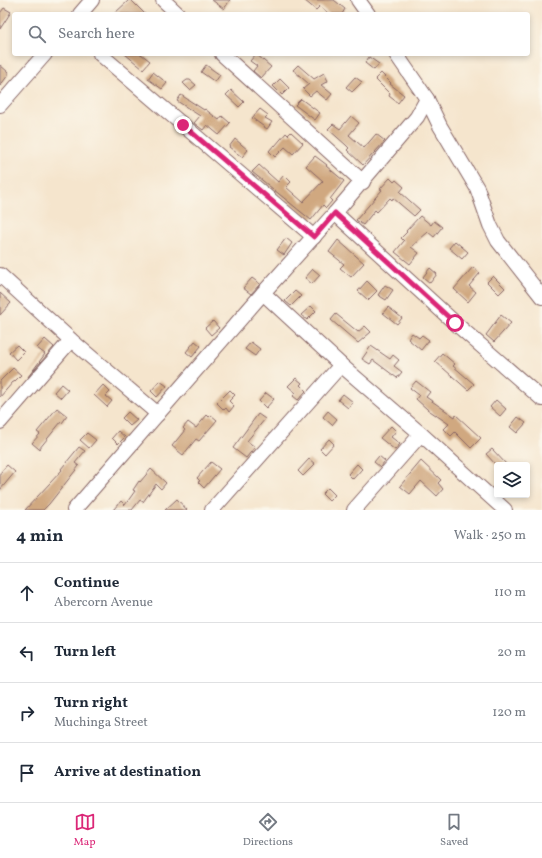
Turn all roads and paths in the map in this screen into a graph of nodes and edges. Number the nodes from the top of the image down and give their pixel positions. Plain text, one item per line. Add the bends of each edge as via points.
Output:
1 (92, 0) edge
2 (162, 0) edge
3 (358, 0) edge
4 (82, 12) edge
5 (176, 12) edge
6 (367, 12) edge
7 (43, 56) edge
8 (102, 56) edge
9 (224, 56) edge
10 (397, 56) edge
11 (427, 99) junction
12 (1, 103) edge
13 (363, 182) junction
14 (335, 213) junction
15 (314, 237) junction
16 (0, 275) edge
17 (264, 293) junction
18 (542, 297) edge
19 (71, 340) junction
20 (341, 365) junction
21 (542, 399) edge
22 (158, 414) junction
23 (0, 422) edge
24 (421, 434) junction
25 (498, 508) edge
26 (74, 510) edge
27 (212, 510) edge
28 (354, 510) edge

1 - 4 street
2 - 5 street
3 - 6 street
7 - 12 street
8 - 15 street
9 - 13 street
10 - 11 street
11 - 13 street via 406,131
11 - 18 street via 477,188 498,240
13 - 14 street
14 - 15 street
14 - 21 street
15 - 17 street
16 - 19 street
17 - 20 street
17 - 22 street
19 - 22 street
19 - 23 street
20 - 24 street
20 - 27 street
22 - 26 street
24 - 25 street
24 - 28 street

